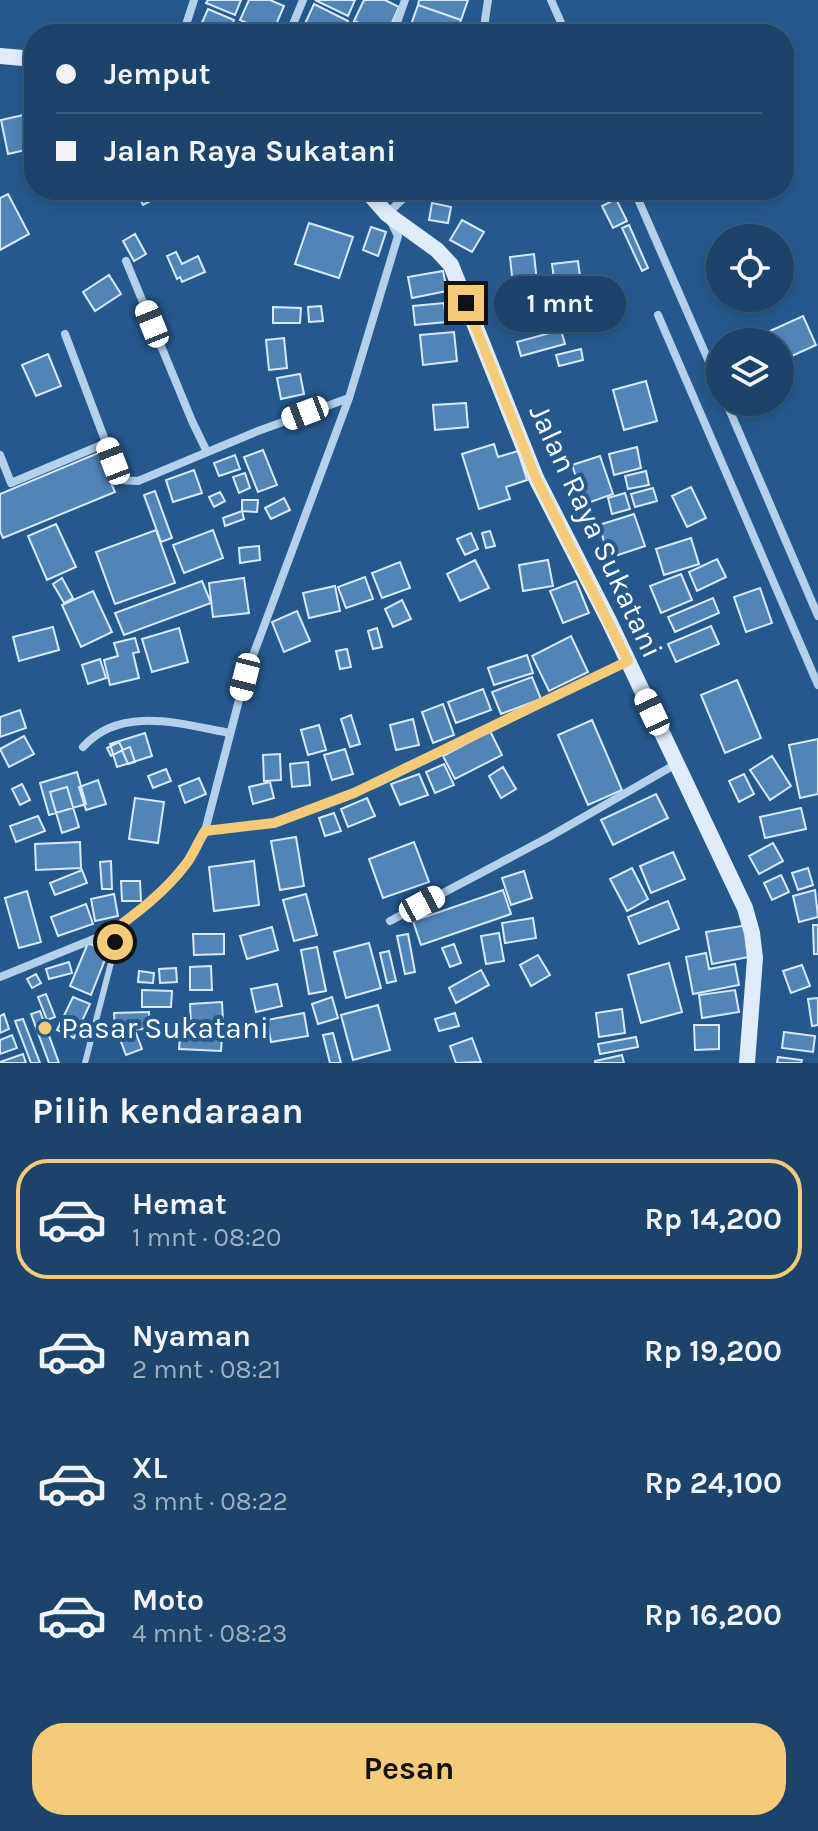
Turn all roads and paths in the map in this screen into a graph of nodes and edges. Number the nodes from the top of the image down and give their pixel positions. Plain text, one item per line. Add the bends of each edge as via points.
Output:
1 (194, 0) edge
2 (303, 0) edge
3 (405, 0) edge
4 (488, 0) edge
5 (551, 0) edge
6 (186, 24) edge
7 (293, 24) edge
8 (397, 24) edge
9 (484, 24) edge
10 (562, 24) edge
11 (0, 56) edge
12 (24, 58) edge
13 (375, 200) edge
14 (402, 200) edge
15 (638, 200) edge
16 (387, 214) junction
17 (126, 261) dead end
18 (658, 315) dead end
19 (65, 334) dead end
20 (706, 355) edge
21 (349, 398) junction
22 (732, 416) edge
23 (106, 443) junction
24 (207, 452) junction
25 (0, 455) edge
26 (11, 483) junction
27 (0, 488) edge
28 (818, 616) edge
29 (628, 661) junction
30 (818, 685) edge
31 (230, 733) junction
32 (83, 747) dead end
33 (676, 764) junction
34 (205, 831) junction
35 (390, 921) dead end
36 (111, 932) junction
37 (0, 977) edge
38 (85, 1063) edge
39 (747, 1063) edge

1 - 6 street
2 - 7 street
3 - 8 street
4 - 9 street
5 - 10 street
11 - 12 street
13 - 16 street, Jalan Raya Sukatani
14 - 16 street
15 - 20 street
16 - 21 street via 398,236
16 - 29 street, Jalan Raya Sukatani via 451,265 536,478
17 - 24 street
18 - 30 street
19 - 23 street
21 - 24 street
21 - 31 street via 245,677
22 - 28 street
23 - 24 street via 120,480 129,482
23 - 26 street
25 - 26 street
26 - 27 street
29 - 33 street, Jalan Raya Sukatani
29 - 34 street via 335,801 274,823
31 - 32 street via 121,722 101,730
31 - 34 street
33 - 35 street
33 - 39 street, Jalan Raya Sukatani via 728,868 752,933
34 - 36 street via 166,887
36 - 37 street
36 - 38 lane via 113,955

